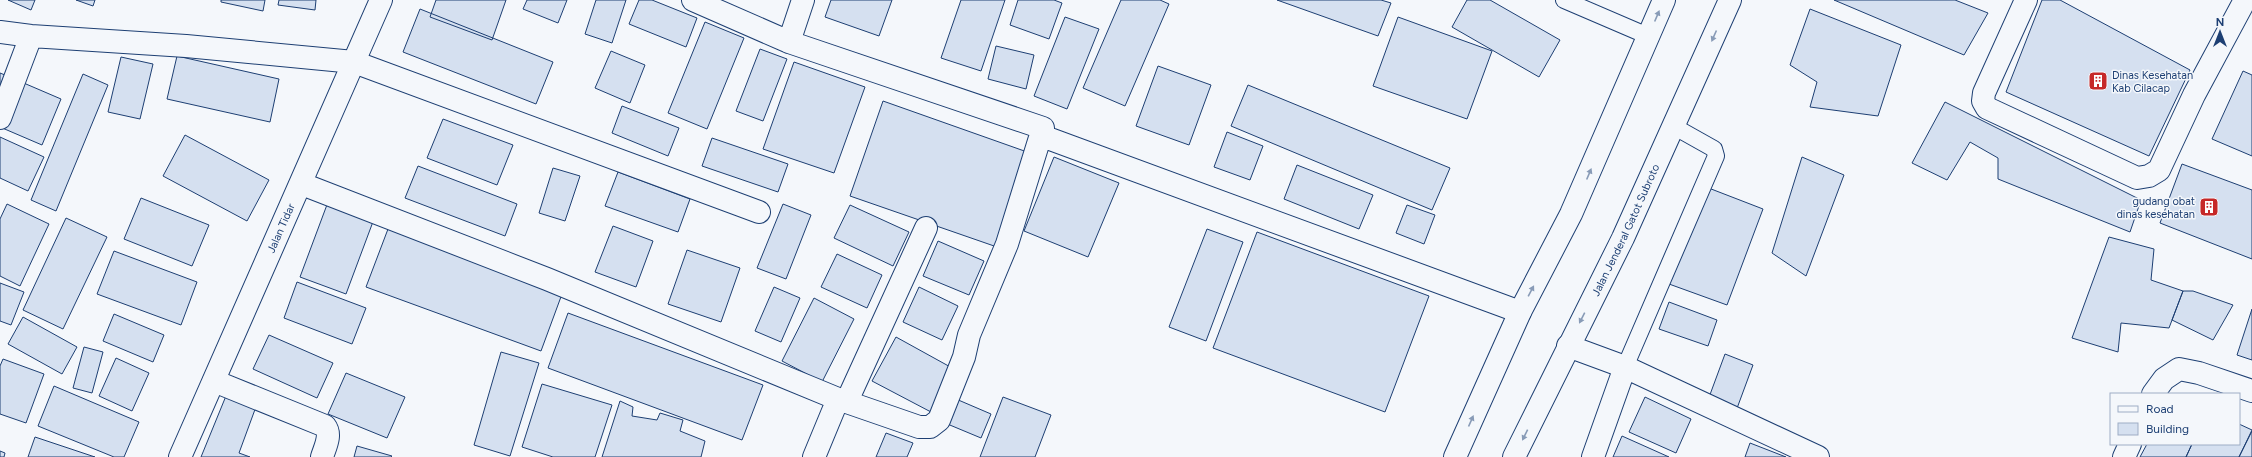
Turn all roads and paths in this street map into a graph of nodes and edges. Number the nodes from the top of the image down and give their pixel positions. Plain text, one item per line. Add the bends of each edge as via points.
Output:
1 (381, 0) edge
2 (693, 0) edge
3 (803, 0) edge
4 (1564, 0) edge
5 (1664, 0) edge
6 (1730, 0) edge
7 (2026, 0) edge
8 (2245, 0) edge
9 (0, 32) edge
10 (31, 36) junction
11 (1648, 36) junction
12 (789, 42) junction
13 (354, 62) junction
14 (0, 118) edge
15 (1673, 126) junction
16 (1042, 136) junction
17 (302, 184) junction
18 (759, 212) dead end
19 (926, 228) dead end
20 (1520, 312) junction
21 (1568, 346) junction
22 (1625, 367) junction
23 (214, 381) junction
24 (2252, 391) edge
25 (2154, 393) edge
26 (843, 400) junction
27 (2130, 445) edge
28 (1807, 455) edge
29 (180, 457) edge
30 (322, 457) edge
31 (814, 457) edge
32 (1455, 457) edge
33 (1514, 457) edge
34 (1593, 457) edge
35 (2124, 457) edge

1 - 13 street, Jalan Tidar
2 - 12 street
3 - 12 street
4 - 11 lane
11 -> 5 street
6 -> 15 street, Jalan Jenderal Gatot Subroto
7 - 8 street via 1984,93 1983,101 1987,108 2137,178 2149,176 2158,170 2194,95
9 - 10 street
10 - 13 street via 186,46
10 - 14 street
20 -> 11 street via 1571,214
12 - 16 street via 1040,126 1044,131
13 - 17 street, Jalan Tidar
13 - 18 street
15 -> 21 street, Jalan Jenderal Gatot Subroto via 1623,238
15 - 22 lane via 1714,149 1716,156
16 - 20 street
16 - 26 street via 1007,244 969,335 964,356 939,420 930,427 919,427
17 - 23 street, Jalan Tidar
17 - 26 street via 547,279
19 - 26 street
32 -> 20 street
21 - 22 street
21 -> 33 street, Jalan Jenderal Gatot Subroto
22 - 28 street
22 - 34 street
23 - 29 street, Jalan Tidar
23 - 30 street via 325,426 328,437
24 - 25 street via 2179,369 2164,379
26 - 31 street
27 - 35 street

